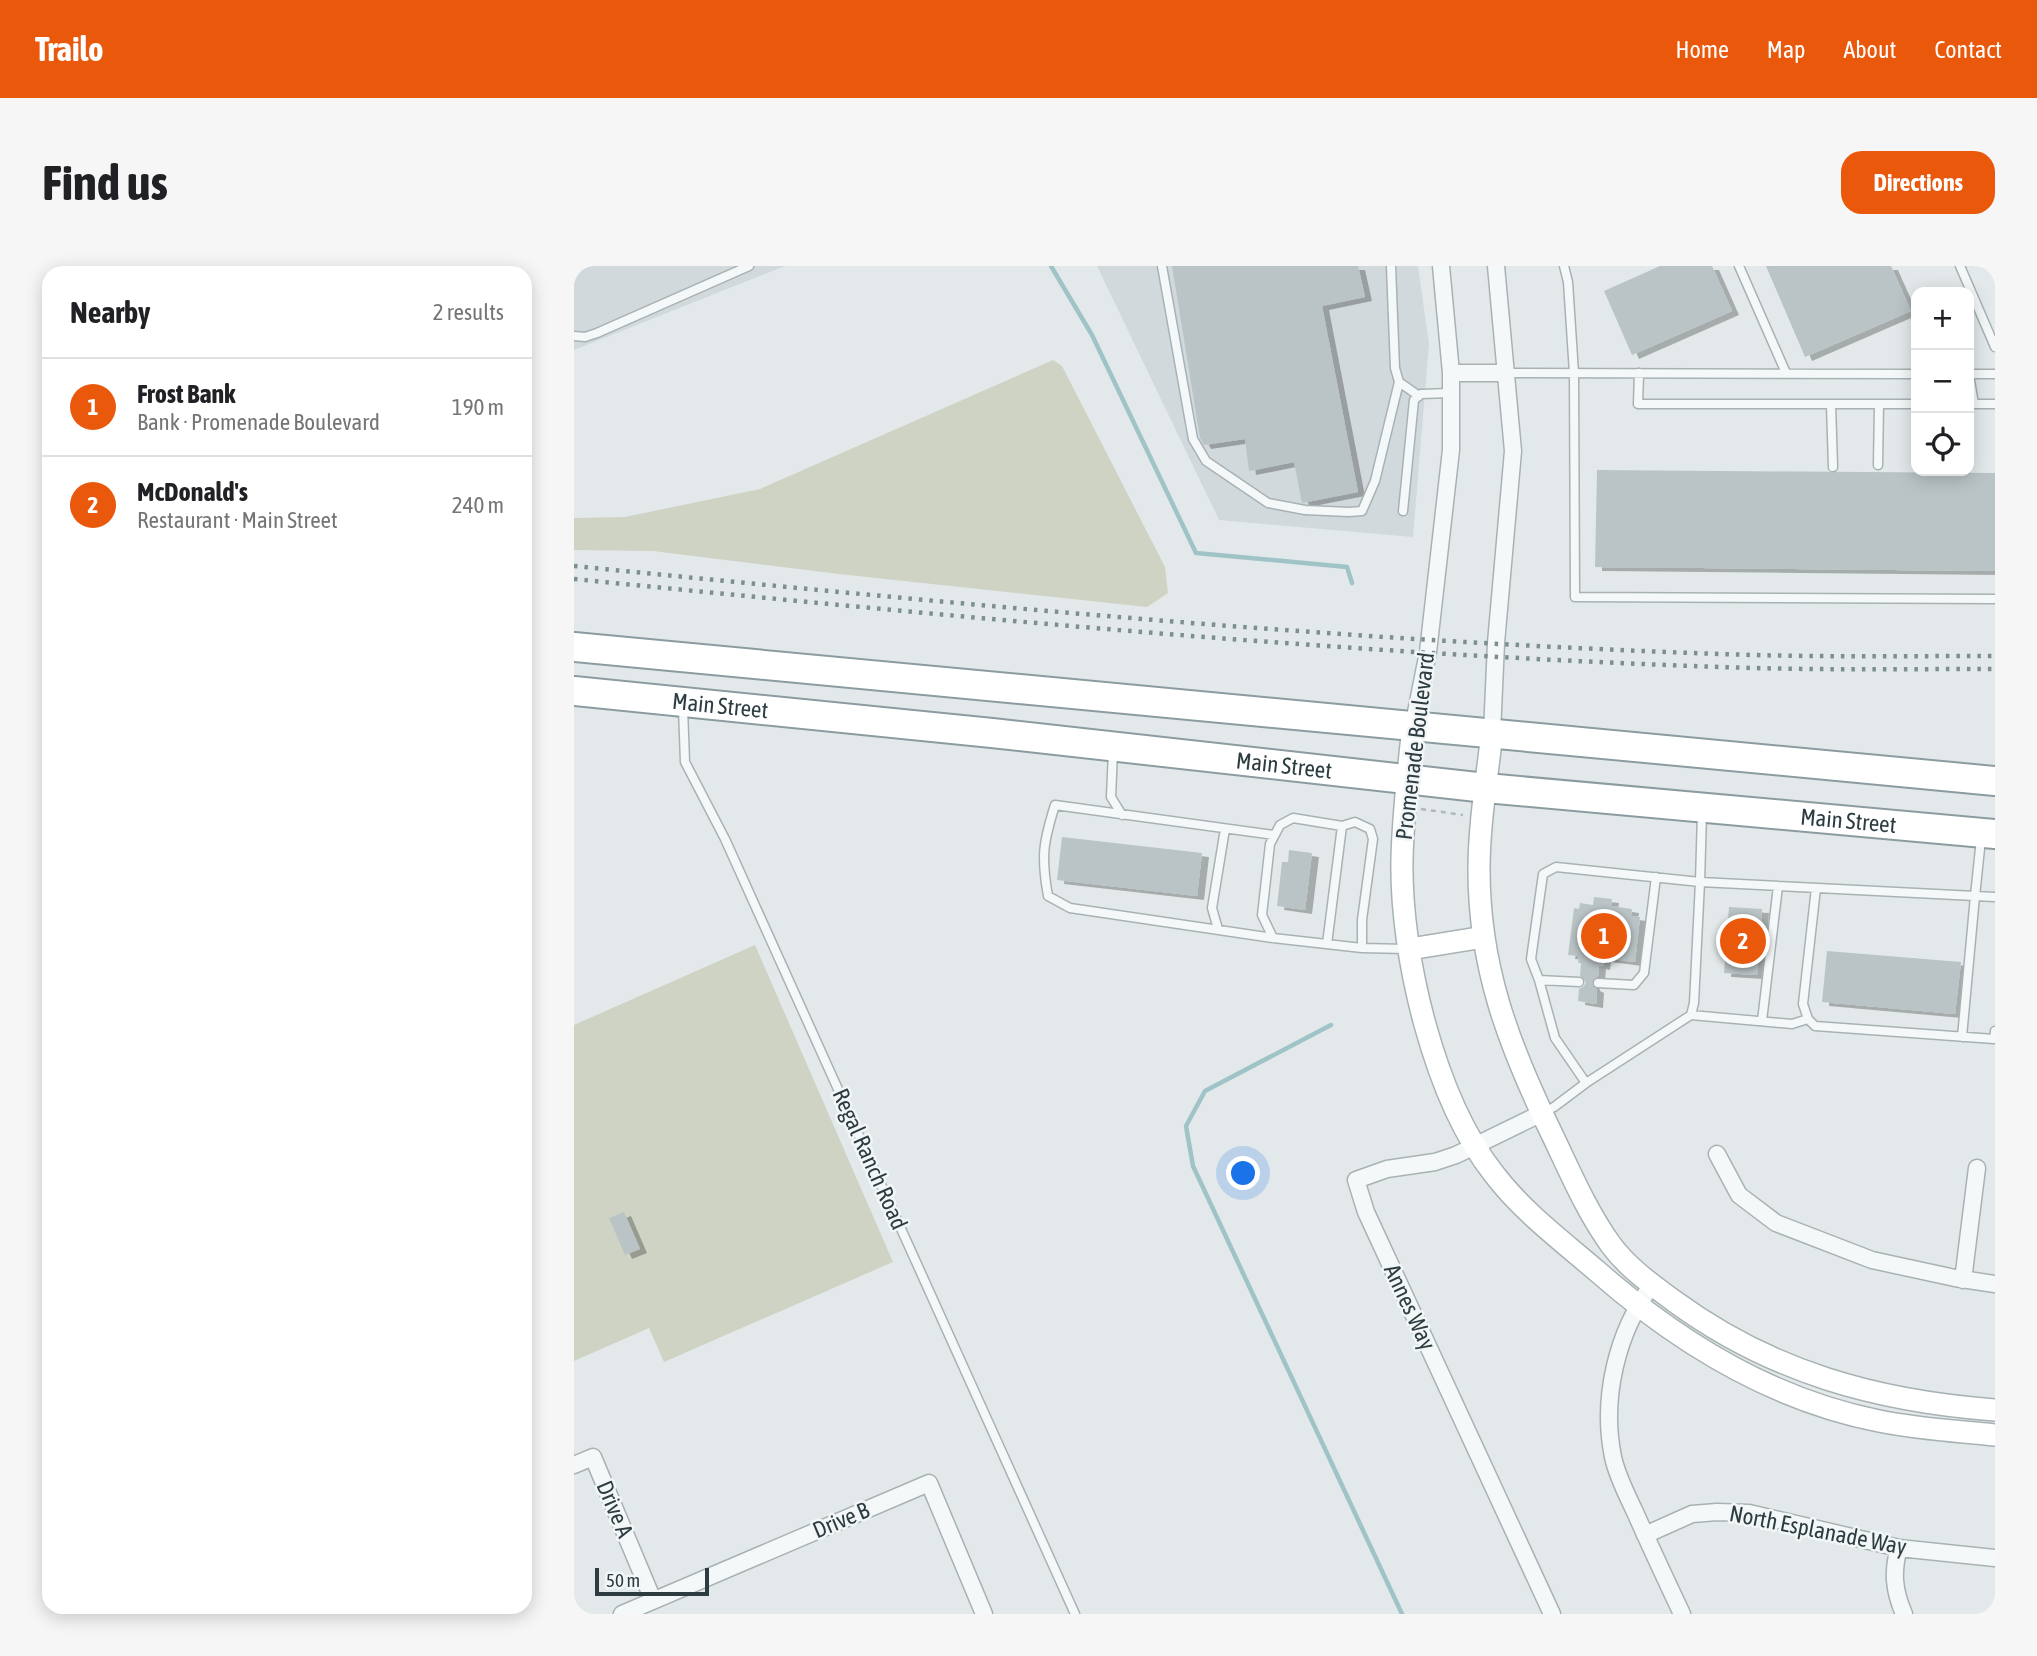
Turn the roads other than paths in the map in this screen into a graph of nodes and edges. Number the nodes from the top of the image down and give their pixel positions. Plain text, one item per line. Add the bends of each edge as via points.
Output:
1 (749, 266) edge
2 (1162, 266) edge
3 (1391, 266) edge
4 (1441, 266) edge
5 (1496, 266) edge
6 (1564, 266) edge
7 (1739, 266) edge
8 (1960, 266) edge
9 (574, 336) edge
10 (1995, 347) edge
11 (1451, 373) junction
12 (1507, 373) junction
13 (1574, 373) junction
14 (1639, 373) junction
15 (1786, 373) junction
16 (1911, 374) edge
17 (1995, 374) edge
18 (1974, 375) edge
19 (1399, 382) junction
20 (1451, 393) junction
21 (1419, 396) junction
22 (1831, 404) junction
23 (1880, 404) junction
24 (1911, 404) edge
25 (1974, 404) edge
26 (1995, 404) edge
27 (1878, 465) dead end
28 (1833, 467) dead end
29 (1403, 511) dead end
30 (1995, 599) edge
31 (574, 647) edge
32 (574, 691) edge
33 (684, 702) junction
34 (1413, 727) junction
35 (1492, 733) junction
36 (1114, 746) junction
37 (1408, 778) junction
38 (1995, 781) edge
39 (1486, 788) junction
40 (1702, 807) junction
41 (1122, 815) junction
42 (1342, 827) junction
43 (1225, 829) junction
44 (1988, 833) edge
45 (1274, 835) junction
46 (1656, 877) junction
47 (1700, 882) junction
48 (1778, 886) junction
49 (1816, 888) junction
50 (1975, 896) junction
51 (1995, 897) edge
52 (1219, 929) junction
53 (1484, 937) junction
54 (1273, 938) junction
55 (1327, 944) junction
56 (1362, 948) junction
57 (1410, 949) junction
58 (1539, 979) junction
59 (1580, 982) dead end
60 (1598, 983) dead end
61 (1691, 1015) junction
62 (1808, 1019) junction
63 (1762, 1021) junction
64 (1995, 1031) edge
65 (1962, 1037) junction
66 (1995, 1039) edge
67 (1586, 1083) junction
68 (1542, 1113) junction
69 (1475, 1147) junction
70 (1717, 1154) dead end
71 (1977, 1168) dead end
72 (1963, 1280) junction
73 (1995, 1284) edge
74 (1652, 1285) junction
75 (1636, 1306) junction
76 (1995, 1410) edge
77 (1995, 1435) edge
78 (574, 1465) edge
79 (1645, 1535) junction
80 (1899, 1548) junction
81 (1995, 1558) edge
82 (653, 1600) junction
83 (622, 1614) edge
84 (984, 1614) edge
85 (1075, 1614) edge
86 (1552, 1614) edge
87 (1682, 1614) edge
88 (1904, 1614) edge

1 - 9 lane via 597,333
2 - 19 lane via 1193,439 1206,461 1268,503 1305,510 1362,511 1375,481
3 - 19 lane
4 - 11 street, Promenade Boulevard
5 - 12 street
6 - 13 lane
7 - 15 lane
8 - 10 lane
11 - 12 street
11 - 20 street, Promenade Boulevard
12 - 13 lane
12 - 35 street via 1513,451
13 - 14 lane
13 - 30 lane via 1575,597
14 - 15 lane
14 - 22 lane via 1638,404
15 - 16 lane
17 - 18 lane
19 - 21 lane
20 - 21 lane
20 - 34 street, Promenade Boulevard via 1451,450 1428,652
21 - 29 lane via 1414,400
22 - 23 lane
22 - 28 lane
23 - 24 lane
23 - 27 lane
25 - 26 lane
31 - 34 highway, Main Street
32 - 33 highway, Main Street
33 - 36 highway, Main Street
33 - 85 lane, Regal Ranch Road via 685,762 725,839
34 - 35 highway, Main Street
34 - 37 street, Promenade Boulevard
35 - 38 highway, Main Street
35 - 39 street
36 - 37 highway, Main Street
36 - 41 lane via 1111,797
37 - 39 highway, Main Street
37 - 57 street, Promenade Boulevard via 1402,861
39 - 40 highway, Main Street
39 - 53 street via 1479,869
40 - 44 highway, Main Street
40 - 47 lane
41 - 43 lane
41 - 52 lane via 1055,805 1042,866 1048,896 1070,908
42 - 45 lane via 1293,818
42 - 55 lane
42 - 56 lane via 1355,822 1370,830 1373,838
43 - 45 lane
43 - 52 lane via 1212,908
44 - 50 lane
45 - 54 lane via 1262,915
46 - 47 lane
46 - 58 lane via 1556,867 1543,874 1531,959
46 - 60 lane via 1644,973 1634,985
47 - 48 lane
47 - 61 lane
48 - 49 lane
48 - 63 lane
49 - 50 lane
49 - 62 lane via 1803,1004
50 - 51 lane
50 - 65 lane
52 - 54 lane
53 - 57 street
53 - 68 street via 1497,1003
54 - 55 lane
55 - 56 lane
56 - 57 lane
57 - 69 street, Promenade Boulevard via 1432,1049
58 - 59 lane
58 - 67 lane via 1555,1038
61 - 63 lane
61 - 67 lane
62 - 63 lane via 1792,1024
62 - 65 lane via 1815,1026
64 - 66 lane
65 - 66 lane
67 - 68 lane
68 - 69 street, Annes Way
68 - 74 street via 1594,1219 1612,1246
69 - 75 street, Promenade Boulevard via 1511,1196
69 - 86 street, Annes Way via 1435,1162 1387,1169 1356,1180 1366,1212
70 - 72 street via 1739,1195 1776,1223 1872,1260
71 - 72 street
72 - 73 street
74 - 75 street
74 - 76 street via 1691,1314 1787,1366 1882,1395
75 - 77 street, Promenade Boulevard via 1723,1362 1800,1399 1878,1421
75 - 79 street via 1617,1358 1610,1427 1614,1458
78 - 82 street, Drive A via 593,1457
79 - 80 street, North Esplanade Way via 1692,1514 1749,1513
79 - 87 street
80 - 81 street, North Esplanade Way
80 - 88 street via 1894,1585
82 - 83 street, Drive B
82 - 84 street, Drive B via 929,1483

